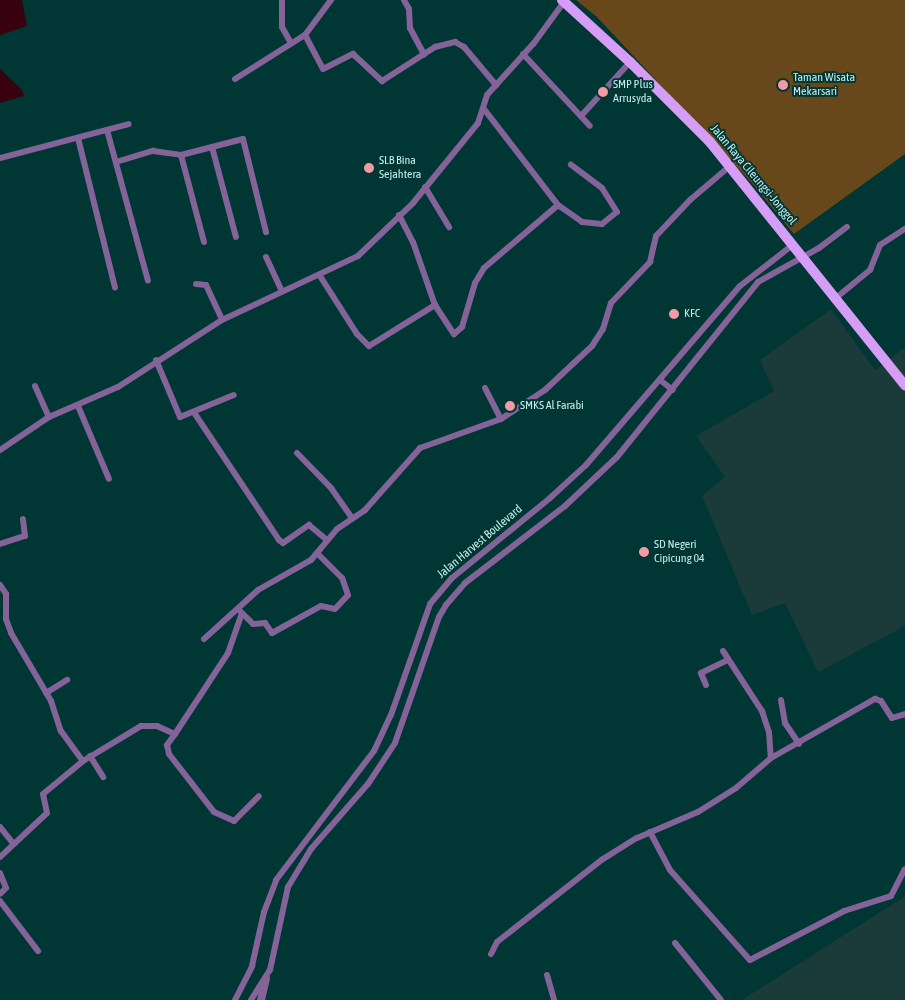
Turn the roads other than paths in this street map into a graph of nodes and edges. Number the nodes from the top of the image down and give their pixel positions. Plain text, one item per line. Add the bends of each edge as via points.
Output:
1 (282, 0) edge
2 (331, 0) edge
3 (404, 0) edge
4 (563, 1) edge
5 (305, 36) junction
6 (291, 43) junction
7 (424, 54) junction
8 (523, 54) junction
9 (630, 62) junction
10 (235, 79) dead end
11 (496, 85) junction
12 (484, 109) junction
13 (582, 116) junction
14 (129, 124) dead end
15 (590, 126) dead end
16 (107, 130) junction
17 (78, 138) junction
18 (212, 148) junction
19 (181, 155) junction
20 (0, 158) edge
21 (116, 162) junction
22 (570, 165) dead end
23 (730, 166) junction
24 (425, 187) junction
25 (558, 205) junction
26 (399, 216) junction
27 (449, 227) dead end
28 (847, 227) dead end
29 (905, 229) edge
30 (266, 232) dead end
31 (236, 237) dead end
32 (204, 242) dead end
33 (794, 244) junction
34 (804, 256) junction
35 (266, 257) dead end
36 (320, 276) junction
37 (148, 280) dead end
38 (196, 284) dead end
39 (115, 287) dead end
40 (282, 292) junction
41 (837, 298) junction
42 (435, 305) junction
43 (222, 320) junction
44 (156, 360) junction
45 (660, 380) junction
46 (905, 385) edge
47 (35, 386) dead end
48 (484, 388) dead end
49 (673, 390) junction
50 (234, 395) dead end
51 (78, 406) junction
52 (195, 414) junction
53 (49, 417) junction
54 (501, 419) junction
55 (0, 450) edge
56 (297, 453) dead end
57 (109, 479) dead end
58 (352, 518) junction
59 (23, 519) dead end
60 (328, 540) junction
61 (0, 544) edge
62 (317, 553) junction
63 (0, 585) edge
64 (240, 611) junction
65 (204, 639) dead end
66 (723, 652) dead end
67 (728, 660) junction
68 (67, 680) dead end
69 (706, 685) dead end
70 (46, 694) junction
71 (781, 700) dead end
72 (905, 714) edge
73 (175, 734) junction
74 (799, 744) junction
75 (90, 756) junction
76 (771, 758) junction
77 (83, 761) junction
78 (103, 777) dead end
79 (259, 796) dead end
80 (0, 827) edge
81 (650, 832) junction
82 (12, 842) junction
83 (0, 857) edge
84 (905, 869) edge
85 (0, 873) edge
86 (0, 894) edge
87 (0, 901) edge
88 (674, 943) dead end
89 (38, 951) dead end
90 (491, 954) dead end
91 (547, 975) dead end
92 (266, 979) junction
93 (235, 1000) edge
94 (251, 1000) edge
95 (261, 1000) edge
96 (554, 1000) edge
97 (721, 1000) edge

1 - 6 street via 282,27
2 - 5 street
3 - 7 street via 409,9 410,28
4 - 8 street
4 - 9 main road, Jalan Raya Cileungsi-Jonggol
5 - 6 street
5 - 7 street via 323,69 353,54 382,82
6 - 10 street
7 - 11 street via 442,44 460,44
8 - 11 street
8 - 13 street
9 - 13 street
9 - 23 main road, Jalan Raya Cileungsi-Jonggol
11 - 12 street via 487,95
12 - 24 street via 478,123
12 - 25 street
13 - 15 street
14 - 16 street
16 - 17 street
16 - 21 street
17 - 20 street
17 - 39 street
18 - 19 street
18 - 30 street via 242,140
18 - 31 street
19 - 21 street via 154,151
19 - 32 street
21 - 37 street
22 - 25 street via 602,188 616,214 602,224 593,225 577,219
23 - 33 main road, Jalan Raya Cileungsi-Jonggol
23 - 54 street via 690,200 656,236 650,262 611,303 603,328 587,352 545,390
24 - 26 street
24 - 27 street
25 - 42 street via 484,268 475,283 462,327 456,334 452,333
26 - 36 street via 358,256
26 - 42 street via 413,242
28 - 34 street, Jalan Harvest Boulevard
29 - 41 street via 880,244 870,270
33 - 34 main road, Jalan Raya Cileungsi-Jonggol
33 - 45 street, Jalan Harvest Boulevard via 740,286
34 - 41 main road, Jalan Raya Cileungsi-Jonggol
34 - 49 street, Jalan Harvest Boulevard via 772,272 746,293
35 - 40 street
36 - 40 street
36 - 42 street via 357,334 370,346
38 - 43 street via 206,285
40 - 43 street
41 - 46 main road, Jalan Raya Cileungsi-Jonggol
43 - 44 street
44 - 51 street via 118,387
44 - 52 street via 178,416
45 - 49 street
45 - 93 street, Jalan Harvest Boulevard via 586,465 452,578 430,604 391,715 374,752 276,880 264,912 252,966
47 - 53 street
48 - 54 street
49 - 92 street, Jalan Harvest Boulevard via 597,477 565,506 464,583 446,605 395,743 368,784 311,849 288,888
50 - 52 street
51 - 53 street
51 - 57 street
52 - 60 street via 279,540 283,543 309,525
53 - 55 street
54 - 58 street via 420,448 365,510
56 - 58 street via 331,488
58 - 60 street
59 - 61 street via 25,536
60 - 62 street
62 - 64 street via 308,562 258,590
62 - 64 street via 342,578 348,595 335,609 321,606 272,633 265,623 255,624
63 - 70 street via 6,597 7,624
64 - 65 street
64 - 73 street via 228,653
66 - 67 street
67 - 69 street via 701,673
67 - 76 street via 765,718
68 - 70 street
70 - 77 street via 61,731
71 - 74 street via 786,723
72 - 74 street via 892,718 875,699
73 - 75 street via 157,726 144,725
73 - 79 street via 166,745 169,754 214,812 234,821
74 - 76 street
75 - 77 street
75 - 78 street
76 - 81 street via 736,788 698,812
77 - 82 street via 43,794 47,813
80 - 82 street
81 - 84 street via 670,870 750,960 844,911 891,896
81 - 90 street via 586,872 498,942
82 - 83 street
85 - 86 street via 6,888
87 - 89 street
88 - 97 street
91 - 96 street
92 - 94 street, Jalan Harvest Boulevard
92 - 95 street

